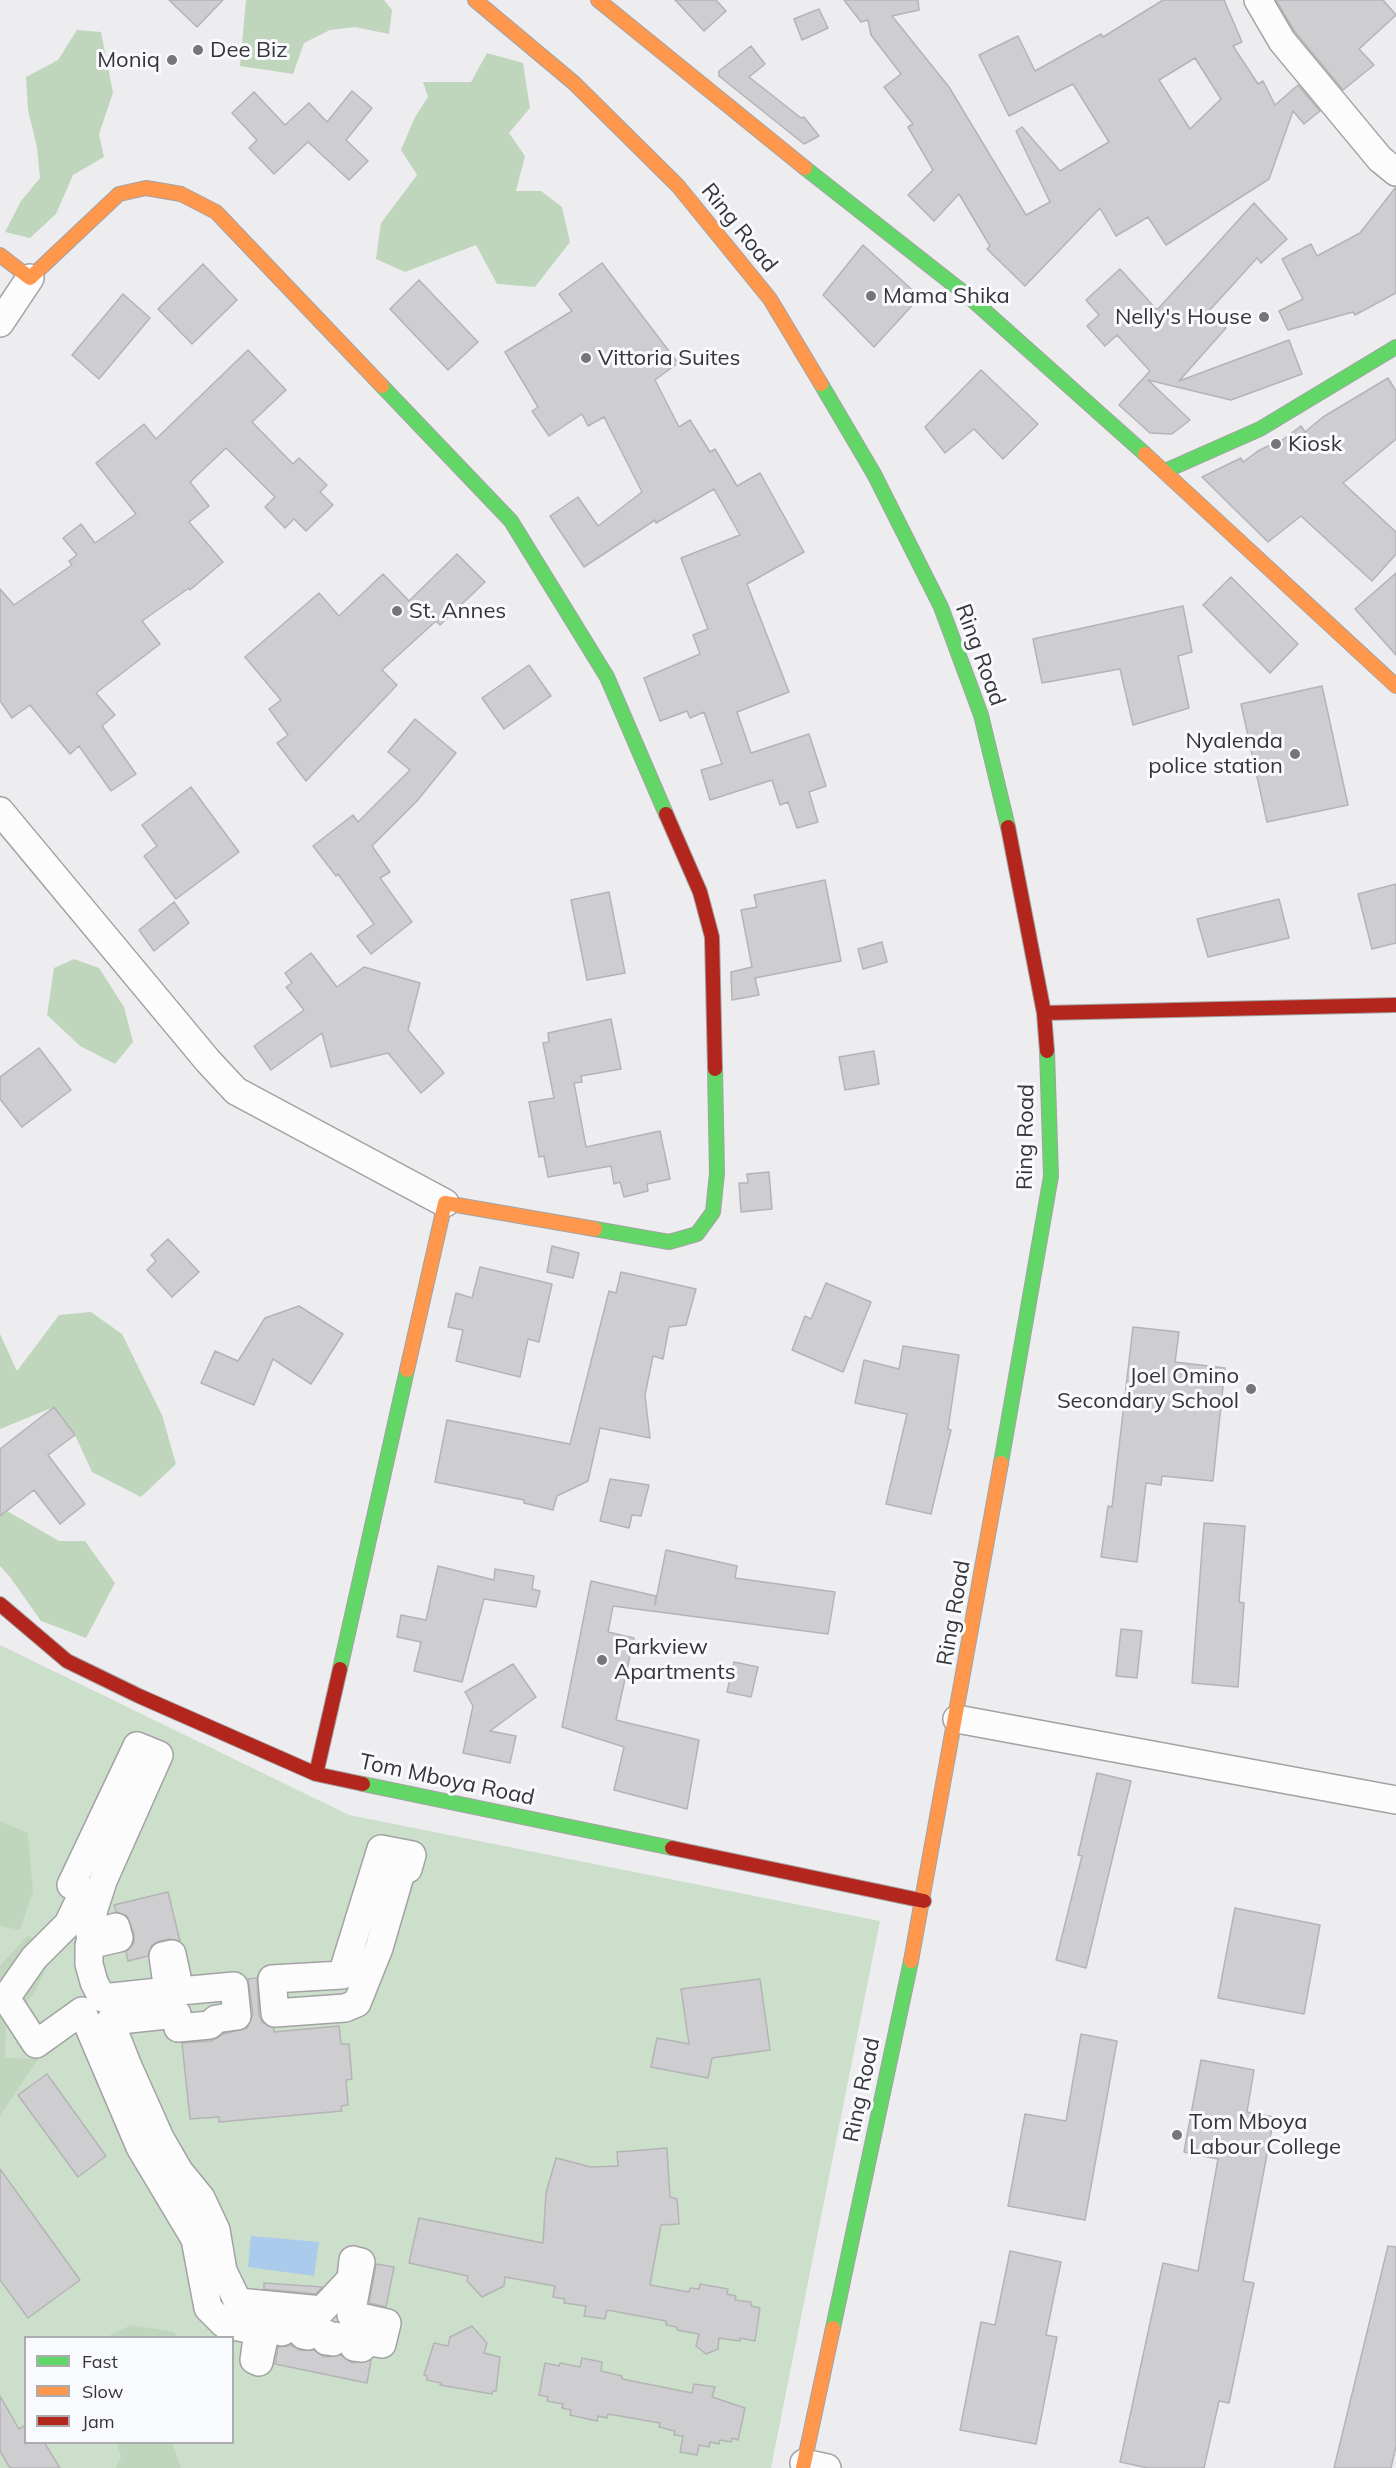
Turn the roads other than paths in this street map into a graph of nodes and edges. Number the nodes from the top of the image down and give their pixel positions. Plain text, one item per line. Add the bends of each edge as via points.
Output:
1 (475, 0) edge
2 (598, 0) edge
3 (1258, 0) edge
4 (1396, 172) edge
5 (0, 255) edge
6 (30, 278) junction
7 (0, 323) edge
8 (1396, 347) edge
9 (1165, 471) junction
10 (1396, 686) edge
11 (0, 811) edge
12 (1396, 1005) edge
13 (1044, 1013) junction
14 (445, 1203) junction
15 (0, 1604) edge
16 (957, 1719) junction
17 (316, 1774) junction
18 (1396, 1800) edge
19 (924, 1900) junction
20 (275, 2013) joint
21 (352, 2316) joint
22 (811, 2466) edge

1 - 13 street, Ring Road via 574,83 678,186 770,299 874,474 942,607 981,715 1004,806
2 - 9 street via 743,120 968,296
3 - 4 street via 1282,41 1380,159
5 - 6 street
6 - 7 street
6 - 14 street via 118,194 147,188 181,194 216,212 511,521 607,677 700,891 712,937 717,1173 713,1212 697,1234 669,1242
8 - 9 street via 1260,429
9 - 10 street
11 - 14 street via 236,1091
12 - 13 street
13 - 16 street, Ring Road via 1051,1176
14 - 17 street
15 - 17 street, Tom Mboya Road via 67,1661
16 - 18 street
16 - 19 street, Ring Road
17 - 19 street, Tom Mboya Road
19 - 22 street, Ring Road
20 - 20 street via 272,1979 342,1975 381,1849 412,1855 408,1869 402,1869 379,1948 357,2003 345,2008
21 - 21 street via 361,2262 353,2260 351,2279 322,2310 238,2302 223,2271 216,2230 201,2198 160,2138 110,2021 177,2014 178,2028 210,2025 216,2019 237,2016 234,1986 180,1991 172,1954 163,1956 168,1991 102,1998 94,1982 88,1964 89,1945 119,1938 116,1927 90,1935 94,1909 159,1755 137,1746 71,1885 84,1891 68,1923 34,1958 6,1998 36,2044 82,2011 140,2147 195,2239 208,2308 224,2324 258,2331 254,2360 259,2362 267,2324 278,2326 276,2330 282,2332 284,2326 303,2331 303,2336 308,2336 309,2331 327,2334 326,2341 333,2342 334,2336 355,2340 354,2347 362,2348 364,2341 382,2344 387,2323

